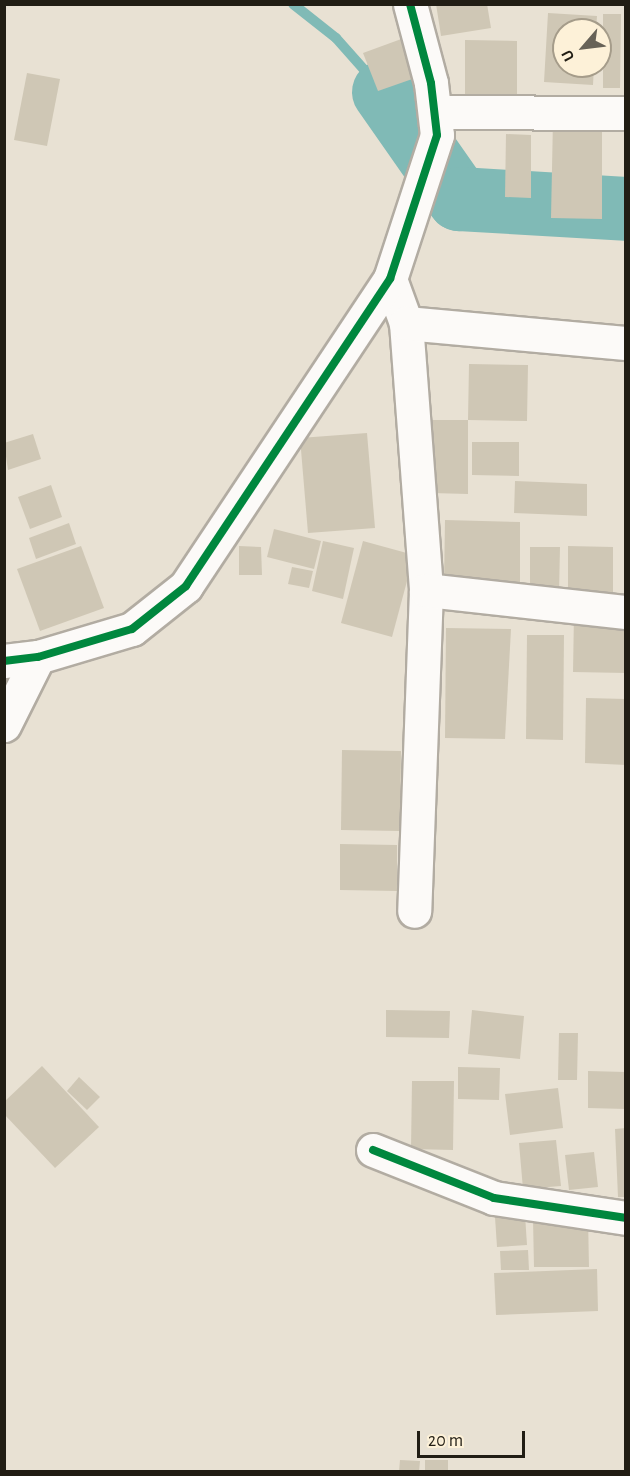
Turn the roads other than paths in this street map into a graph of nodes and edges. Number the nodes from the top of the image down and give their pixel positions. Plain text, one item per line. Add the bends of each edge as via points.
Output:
1 (410, 4) edge
2 (437, 112) junction
3 (626, 112) edge
4 (390, 279) junction
5 (406, 323) junction
6 (626, 344) edge
7 (426, 590) junction
8 (626, 612) edge
9 (38, 657) junction
10 (4, 661) edge
11 (4, 725) edge
12 (414, 911) dead end
13 (374, 1150) dead end
14 (626, 1218) edge

1 - 2 street
2 - 3 street
2 - 4 street via 432,160
4 - 5 street
4 - 9 street via 186,586 132,629
5 - 6 street
5 - 7 street
7 - 8 street
7 - 12 street via 426,720
9 - 10 street
9 - 11 street
13 - 14 street via 494,1198

